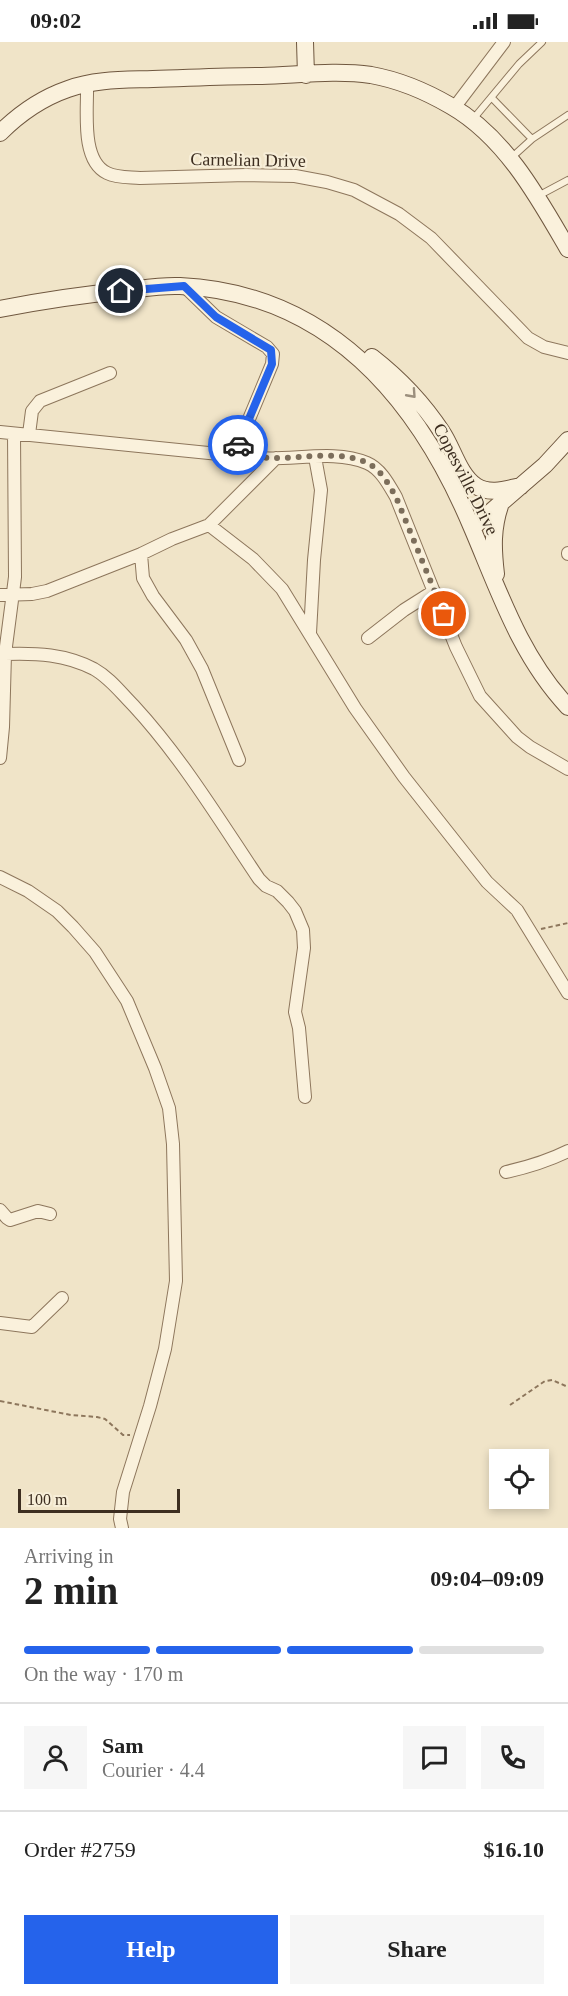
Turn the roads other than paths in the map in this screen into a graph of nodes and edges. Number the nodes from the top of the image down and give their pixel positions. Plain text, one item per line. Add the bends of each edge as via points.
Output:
1 (305, 42) edge
2 (504, 42) edge
3 (542, 42) edge
4 (306, 75) junction
5 (87, 83) junction
6 (492, 98) junction
7 (454, 108) junction
8 (568, 116) edge
9 (471, 121) junction
10 (0, 134) edge
11 (532, 139) junction
12 (510, 159) junction
13 (568, 180) edge
14 (537, 196) junction
15 (568, 249) edge
16 (184, 286) junction
17 (65, 297) junction
18 (0, 301) edge
19 (0, 309) edge
20 (349, 349) junction
21 (568, 353) edge
22 (110, 372) dead end
23 (0, 432) edge
24 (14, 434) junction
25 (29, 434) junction
26 (568, 441) edge
27 (234, 455) junction
28 (315, 457) junction
29 (276, 458) junction
30 (522, 486) junction
31 (501, 503) junction
32 (209, 525) junction
33 (472, 528) junction
34 (141, 554) junction
35 (434, 591) junction
36 (498, 593) junction
37 (6, 596) edge
38 (310, 633) junction
39 (368, 638) dead end
40 (5, 654) junction
41 (568, 707) edge
42 (0, 758) edge
43 (239, 760) dead end
44 (568, 769) edge
45 (0, 877) edge
46 (568, 993) edge
47 (305, 1097) dead end
48 (568, 1151) edge
49 (506, 1172) dead end
50 (0, 1210) edge
51 (50, 1214) dead end
52 (62, 1298) dead end
53 (0, 1323) edge
54 (122, 1528) edge

1 - 4 street
2 - 7 street
3 - 6 lane
4 - 5 street
4 - 7 street via 372,76 412,88
5 - 10 street via 44,99
5 - 21 street, Carnelian Drive via 90,150 98,165 109,174 295,176 354,190 399,214 431,238 528,338
6 - 9 lane
6 - 11 lane
7 - 9 street
8 - 11 lane
9 - 12 street
11 - 12 lane
12 - 14 street
13 - 14 lane
14 - 15 street
16 - 17 street, Copesville Drive
16 - 20 street, Copesville Drive via 280,308
16 - 27 street via 207,310 273,354
17 - 18 street
17 - 19 street, Copesville Drive
20 -> 30 street via 371,357 415,397 471,483 491,491
20 - 33 street, Copesville Drive via 380,378 415,422 437,456
22 - 25 street via 40,401 32,411
23 - 24 street
24 - 25 street
24 - 37 street via 15,577
25 - 27 street
26 - 30 street
27 - 29 street
28 - 29 street
28 - 35 street via 365,462 378,471 396,497
28 - 38 street via 321,490
29 - 32 street
30 - 31 street
31 - 33 street
31 - 36 street via 493,544
32 - 34 street
32 - 38 street via 268,573
33 - 36 street, Copesville Drive
34 - 37 street via 47,591
34 - 43 street via 143,578 202,669
35 - 39 street
35 - 44 street via 480,696 517,737
36 - 41 street, Copesville Drive via 523,644
37 - 40 street
38 - 46 street via 355,708 404,777 487,882 512,904
40 - 42 street
40 - 47 street via 38,653 67,658 106,677 171,750 259,879 295,911 303,930 304,948 295,1012
45 - 54 street via 57,911 95,952 127,1001 169,1108 176,1281 165,1348 123,1492
48 - 49 street
50 - 51 street via 10,1220 38,1211
52 - 53 street via 32,1327

